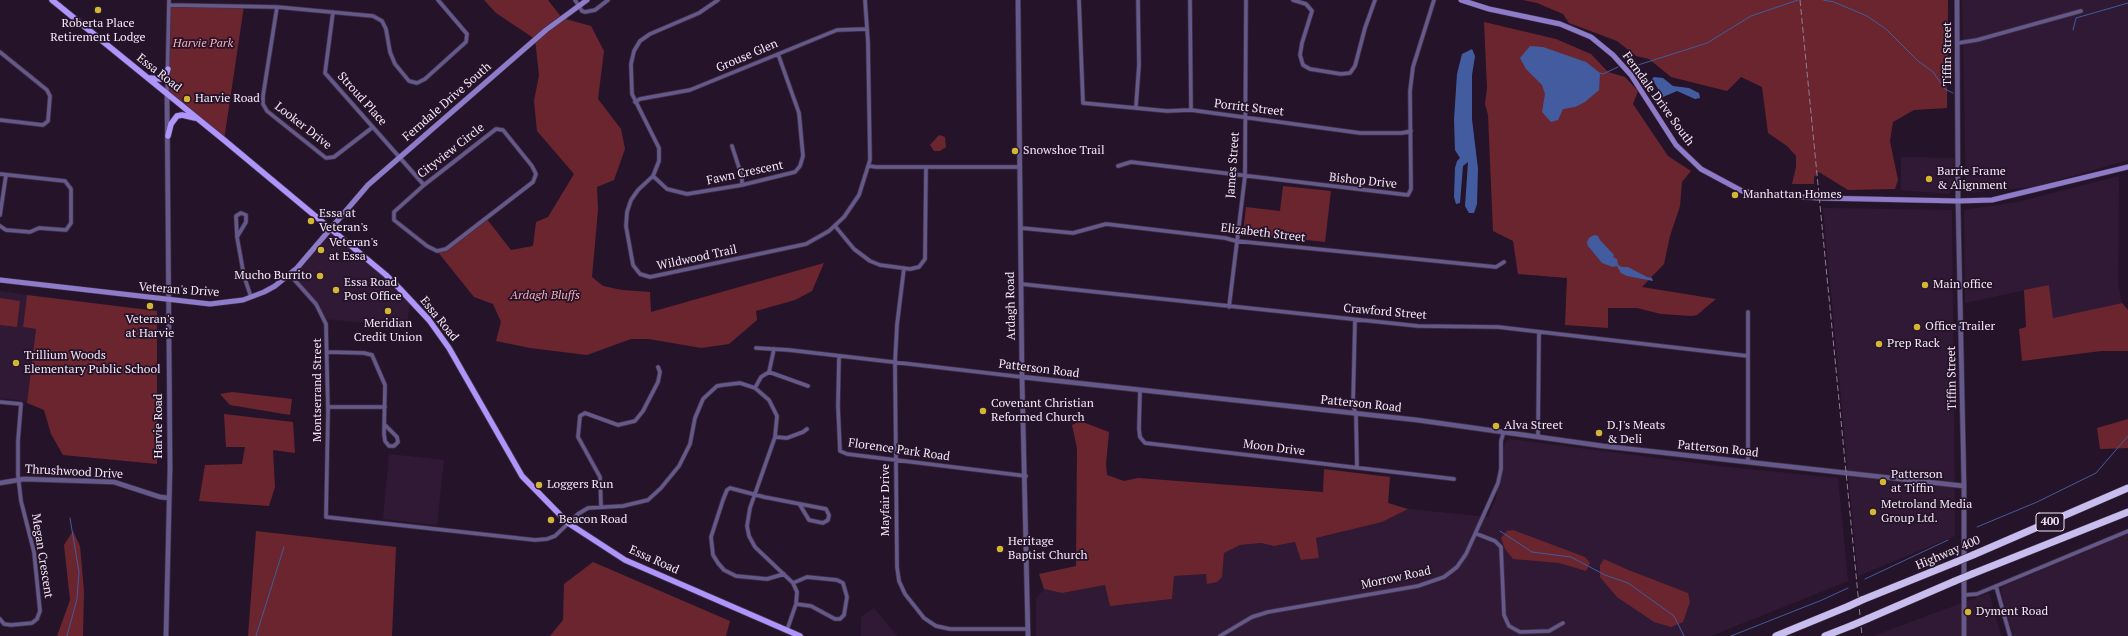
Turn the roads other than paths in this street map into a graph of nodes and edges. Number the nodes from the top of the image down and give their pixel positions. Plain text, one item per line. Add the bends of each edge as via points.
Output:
1 (52, 0) edge
2 (169, 0) edge
3 (227, 0) edge
4 (438, 0) edge
5 (575, 0) edge
6 (587, 0) edge
7 (608, 0) edge
8 (718, 0) edge
9 (865, 0) edge
10 (1018, 0) edge
11 (1079, 0) edge
12 (1138, 0) edge
13 (1190, 0) edge
14 (1246, 0) edge
15 (1293, 0) edge
16 (1375, 0) edge
17 (1434, 0) edge
18 (1461, 0) edge
19 (1957, 0) edge
20 (169, 5) junction
21 (227, 6) junction
22 (578, 6) junction
23 (277, 7) junction
24 (2081, 11) dead end
25 (333, 12) junction
26 (866, 28) junction
27 (1958, 43) junction
28 (0, 52) edge
29 (778, 54) junction
30 (168, 69) junction
31 (145, 76) junction
32 (168, 94) junction
33 (635, 102) junction
34 (1136, 106) junction
35 (1191, 110) junction
36 (1246, 118) junction
37 (0, 120) edge
38 (200, 120) junction
39 (373, 127) junction
40 (1411, 131) junction
41 (168, 136) junction
42 (732, 146) dead end
43 (400, 157) junction
44 (869, 166) junction
45 (1118, 166) dead end
46 (1020, 167) junction
47 (2128, 167) edge
48 (926, 168) junction
49 (0, 174) edge
50 (6, 175) junction
51 (653, 176) junction
52 (1245, 176) junction
53 (424, 185) junction
54 (742, 185) junction
55 (1958, 201) junction
56 (0, 215) edge
57 (0, 226) edge
58 (835, 226) junction
59 (1021, 228) junction
60 (330, 229) junction
61 (237, 237) junction
62 (1236, 241) junction
63 (1504, 262) dead end
64 (904, 268) junction
65 (290, 275) junction
66 (0, 280) edge
67 (1021, 284) junction
68 (251, 298) junction
69 (169, 301) junction
70 (1229, 307) junction
71 (1748, 312) dead end
72 (1355, 320) junction
73 (1540, 332) junction
74 (756, 348) dead end
75 (774, 349) junction
76 (328, 352) junction
77 (1748, 356) junction
78 (839, 357) junction
79 (895, 363) junction
80 (658, 367) dead end
81 (769, 372) junction
82 (1022, 377) junction
83 (808, 386) dead end
84 (755, 388) junction
85 (1140, 391) junction
86 (0, 402) edge
87 (328, 407) junction
88 (385, 407) junction
89 (1356, 415) junction
90 (385, 426) junction
91 (807, 429) dead end
92 (1504, 431) junction
93 (775, 437) junction
94 (1538, 437) junction
95 (896, 460) junction
96 (1748, 462) junction
97 (1357, 468) junction
98 (1026, 476) junction
99 (1454, 479) dead end
100 (18, 480) junction
101 (0, 483) edge
102 (1964, 486) junction
103 (2128, 488) edge
104 (754, 494) junction
105 (169, 498) junction
106 (800, 505) junction
107 (601, 506) junction
108 (2128, 512) edge
109 (568, 523) junction
110 (2128, 531) edge
111 (1476, 534) junction
112 (784, 574) junction
113 (793, 583) junction
114 (1996, 586) junction
115 (1964, 595) junction
116 (796, 604) junction
117 (0, 619) edge
118 (1563, 623) dead end
119 (1028, 629) junction
120 (787, 630) junction
121 (166, 636) edge
122 (800, 636) edge
123 (1028, 636) edge
124 (1220, 636) edge
125 (1776, 636) edge
126 (1825, 636) edge
127 (1964, 636) edge
128 (2010, 636) edge

1 - 31 main road, Essa Road
2 - 20 street, Harvie Road
3 - 21 street
4 - 25 street via 467,34 466,42 425,79 417,83 409,81 395,64 382,21 373,16
5 - 22 street
6 - 22 main road, Ferndale Drive South
7 - 22 street via 591,11 582,11
8 - 33 street, Wildwood Trail via 699,13 650,34 640,41 631,64 632,94
9 - 26 street, Wildwood Trail
10 - 46 street, Ardagh Road
11 - 34 street, Porritt Street via 1083,103
12 - 34 street
13 - 35 street
14 - 36 street, James Street
15 - 16 street via 1306,4 1312,11 1302,43 1300,55 1303,65 1310,69 1341,74 1350,73 1355,66
17 - 40 street, Bishop Drive via 1413,68 1410,91
18 - 55 main road, Ferndale Drive South via 1489,9 1560,24 1591,37 1614,55 1631,75 1676,145 1701,169 1733,187 1759,194 1819,198
19 - 27 street, Tiffin Street
20 - 21 street
20 - 30 street, Harvie Road
21 - 23 street
22 - 43 main road, Ferndale Drive South via 546,30
23 - 25 street
23 - 39 street, Looker Drive via 263,96 263,104 267,111 326,158 334,157
24 - 27 street
25 - 39 street, Stroud Place via 325,73
26 - 29 street, Grouse Glen via 837,30
26 - 44 street, Wildwood Trail
27 - 55 street, Tiffin Street
28 - 37 street via 47,90 50,96 48,121 43,125
29 - 33 street, Grouse Glen via 690,90
29 - 54 street, Fawn Crescent via 799,113 803,156 795,172
30 - 31 main road via 161,79
30 - 32 street, Harvie Road
31 - 32 main road, Essa Road
32 - 38 main road, Essa Road
32 - 41 street, Harvie Road
33 - 51 street, Wildwood Trail via 659,148 659,161
34 - 35 street, Porritt Street via 1167,111
35 - 36 street, Porritt Street
36 - 40 street, Porritt Street via 1360,134
36 - 52 street, James Street
38 - 41 main road via 189,116 177,116 171,124
38 - 60 main road, Essa Road
39 - 43 street, Stroud Place
40 - 52 street, Bishop Drive via 1411,189 1408,195
41 - 69 street, Harvie Road
42 - 54 street
43 - 53 street, Stroud Place
43 - 60 main road, Ferndale Drive South via 368,185
44 - 48 street
44 - 58 street, Wildwood Trail via 859,195
45 - 52 street, Bishop Drive via 1131,162
46 - 48 street
46 - 59 street, Ardagh Road
47 - 55 main road, Ferndale Drive South via 1992,200
48 - 64 street via 925,259 919,267
49 - 50 street
50 - 56 street
50 - 57 street via 64,181 69,184 71,223 66,230 39,228 30,232 6,230
51 - 54 street, Fawn Crescent via 667,189 682,194
51 - 58 street, Wildwood Trail via 631,200 626,226 633,265 640,274 650,277 806,244
52 - 62 street, James Street
53 - 53 street, Cityview Circle via 394,212 394,220 437,251 446,249 533,182 536,174 503,130 496,129
55 - 102 street, Tiffin Street
58 - 64 street via 854,249 870,261
59 - 62 street, Elizabeth Street via 1073,233 1105,224
59 - 67 street, Ardagh Road
60 - 65 main road, Veteran's Drive
60 - 109 main road, Essa Road via 386,275 429,320 449,348 522,476
61 - 61 street via 246,222 246,215 241,213 236,216
61 - 68 street
62 - 63 street, Elizabeth Street via 1496,267
62 - 70 street, James Street
64 - 79 street, Mayfair Drive via 897,318
65 - 68 main road, Veteran's Drive
65 - 76 street, Montserrand Street via 325,318
66 - 69 main road, Veteran's Drive
67 - 70 street, Crawford Street
67 - 82 street, Ardagh Road
68 - 69 main road, Veteran's Drive via 232,303 210,304
69 - 105 street, Harvie Road
70 - 72 street, Crawford Street
71 - 77 street
72 - 73 street, Crawford Street via 1418,326 1498,327
72 - 89 street via 1353,405
73 - 77 street, Crawford Street
73 - 94 street
74 - 75 street, Patterson Road
75 - 78 street, Patterson Road
75 - 81 street
76 - 87 street, Montserrand Street
76 - 88 street via 372,355 384,380
77 - 96 street
78 - 79 street, Patterson Road
78 - 95 street, Florence Park Road via 840,452
79 - 82 street, Patterson Road
79 - 95 street, Mayfair Drive
80 - 107 street via 658,382 635,421 618,425 585,413 580,416 578,437 600,477
81 - 83 street
81 - 84 street via 761,377
82 - 85 street, Patterson Road
82 - 98 street, Ardagh Road
84 - 93 street via 769,400 777,416
84 - 107 street via 740,383 717,386 700,404 690,444 679,466 661,488 648,500 622,506
85 - 89 street, Patterson Road
85 - 97 street, Moon Drive via 1139,429 1140,438 1145,443
86 - 100 street, Megan Crescent via 21,404
87 - 88 street
87 - 109 street, Montserrand Street via 326,517 535,540 555,536
88 - 90 street
89 - 92 street, Patterson Road
89 - 97 street
90 - 90 street via 385,441 389,446 394,446 398,442 397,437
91 - 93 street via 787,438
92 - 94 street, Patterson Road
92 - 111 street, Morrow Road via 1498,483
93 - 104 street
94 - 96 street, Patterson Road
95 - 98 street, Florence Park Road
95 - 119 street, Mayfair Drive via 897,567 899,581 905,594 924,618 936,626 950,629
96 - 102 street, Patterson Road
97 - 99 street, Moon Drive
98 - 119 street, Ardagh Road
100 - 101 street, Thrushwood Drive
100 - 105 street, Thrushwood Drive via 114,482
100 - 117 street, Megan Crescent via 34,552 40,613 35,621 22,624 6,625
102 - 115 street, Tiffin Street
103 - 125 highway, Highway 400 / 400, bridge
104 - 106 street
104 - 112 street via 747,518 749,536 755,547
104 - 112 street via 736,488 727,490 711,537 713,555 724,570 736,576 767,580
105 - 121 street, Harvie Road
106 - 106 street via 809,520 823,523 828,520 826,509
107 - 109 street via 582,510
108 - 126 highway, 400, bridge
109 - 120 main road, Essa Road via 625,560
110 - 114 street
111 - 118 street via 1495,541 1501,547 1504,615 1509,626 1520,632 1549,631
111 - 124 street, Morrow Road via 1457,567 1431,583 1268,612 1252,617
112 - 113 street
113 - 116 street via 797,592
113 - 116 street via 807,577 837,580 843,583 847,597 844,615 840,619 835,619 811,606
114 - 115 street via 1977,594
114 - 128 street
115 - 127 street, Tiffin Street
116 - 120 street
119 - 123 street, Ardagh Road
120 - 122 main road, Essa Road

